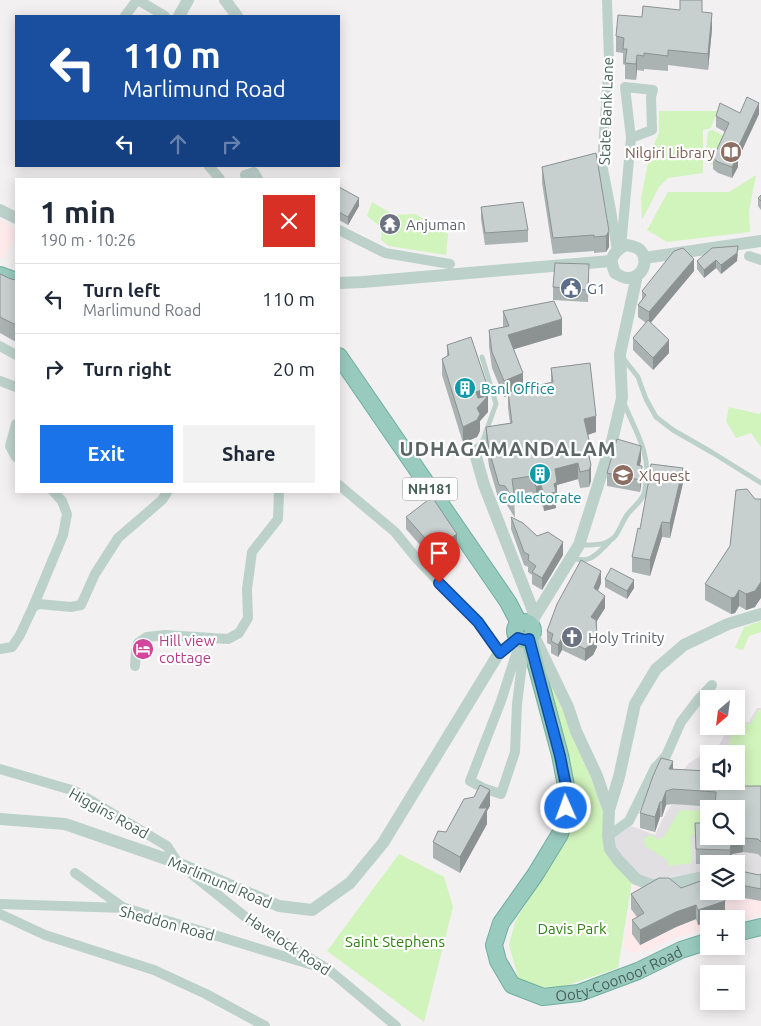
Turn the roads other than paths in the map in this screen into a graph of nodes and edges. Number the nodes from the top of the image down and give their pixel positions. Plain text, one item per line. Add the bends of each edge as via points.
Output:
1 (138, 0) edge
2 (188, 0) edge
3 (225, 0) edge
4 (607, 0) edge
5 (125, 15) edge
6 (163, 15) edge
7 (180, 15) edge
8 (236, 15) edge
9 (632, 138) junction
10 (210, 167) edge
11 (245, 175) dead end
12 (219, 178) edge
13 (257, 178) edge
14 (0, 210) edge
15 (15, 218) edge
16 (340, 230) edge
17 (761, 241) edge
18 (616, 253) junction
19 (749, 256) dead end
20 (644, 258) junction
21 (761, 260) edge
22 (450, 264) dead end
23 (0, 275) edge
24 (635, 277) junction
25 (15, 280) edge
26 (340, 283) edge
27 (0, 346) edge
28 (15, 354) edge
29 (620, 354) junction
30 (340, 357) edge
31 (482, 357) dead end
32 (0, 381) edge
33 (15, 388) edge
34 (622, 398) junction
35 (15, 428) edge
36 (474, 450) joint
37 (15, 454) edge
38 (761, 483) edge
39 (340, 486) edge
40 (55, 493) edge
41 (167, 493) edge
42 (279, 493) edge
43 (611, 540) junction
44 (579, 545) junction
45 (572, 558) junction
46 (33, 607) junction
47 (761, 614) edge
48 (526, 632) junction
49 (0, 649) edge
50 (500, 653) junction
51 (136, 666) dead end
52 (712, 686) dead end
53 (0, 770) edge
54 (609, 810) junction
55 (0, 819) edge
56 (608, 836) junction
57 (178, 864) junction
58 (75, 873) dead end
59 (700, 878) edge
60 (0, 904) edge
61 (125, 908) junction
62 (0, 914) edge
63 (761, 927) edge
64 (745, 931) edge
65 (700, 944) edge
66 (329, 970) junction
67 (265, 1026) edge
68 (396, 1026) edge

1 - 5 street
1 - 6 street
2 - 7 street
3 - 8 street
4 - 18 street, State Bank Lane via 609,60 602,164
9 - 9 street via 625,87 653,90 652,130
9 - 18 street
10 - 12 street
11 - 13 street via 254,172
14 - 15 street
16 - 22 street via 385,253
17 - 20 street
18 - 20 street via 628,245 638,248
18 - 24 street via 616,273 625,279
18 - 26 street
19 - 21 street
20 - 24 street via 642,272
23 - 25 highway
24 - 29 street, Marlimund Road
27 - 28 street
29 - 34 street, Marlimund Road
29 - 38 lane via 638,378 656,417
30 - 48 highway, Ooty-Coonoor Road / NH181
31 - 36 lane via 496,404 483,440
32 - 33 street
34 - 43 lane via 641,441 647,476 644,496
34 - 44 street, Marlimund Road
35 - 37 street via 10,446
36 - 48 street
39 - 50 street via 395,532 478,622
40 - 46 street via 67,514 63,535
41 - 46 street via 118,538 81,604 72,608 39,604
42 - 51 street via 278,518 252,552 247,589 248,618 239,633 228,639 147,637 138,643
43 - 44 lane
43 - 45 lane via 595,556 582,561
44 - 45 street, Marlimund Road
45 - 48 street, Marlimund Road
46 - 49 street via 12,647
47 - 54 street via 728,624 684,645 656,669 635,704
48 - 48 street via 515,752 501,794 470,781
48 - 50 street, Marlimund Road
48 - 54 street via 568,707
48 - 65 highway, Ooty-Coonoor Road / NH181 via 568,796 560,834 501,923 494,945 498,962 512,985 543,997 578,993
50 - 57 street, Marlimund Road via 383,843 350,883 312,910 278,906
52 - 56 street via 681,722 629,822
53 - 57 street, Higgins Road via 75,791 167,846
54 - 56 street
55 - 57 street, Marlimund Road via 66,824
56 - 59 street via 610,849 636,879 652,885
57 - 66 street, Havelock Road via 254,923
58 - 61 street
60 - 61 street, Sheddon Road
61 - 66 street, Sheddon Road
62 - 67 street via 45,935 154,970
63 - 64 highway
66 - 68 street, Havelock Road

